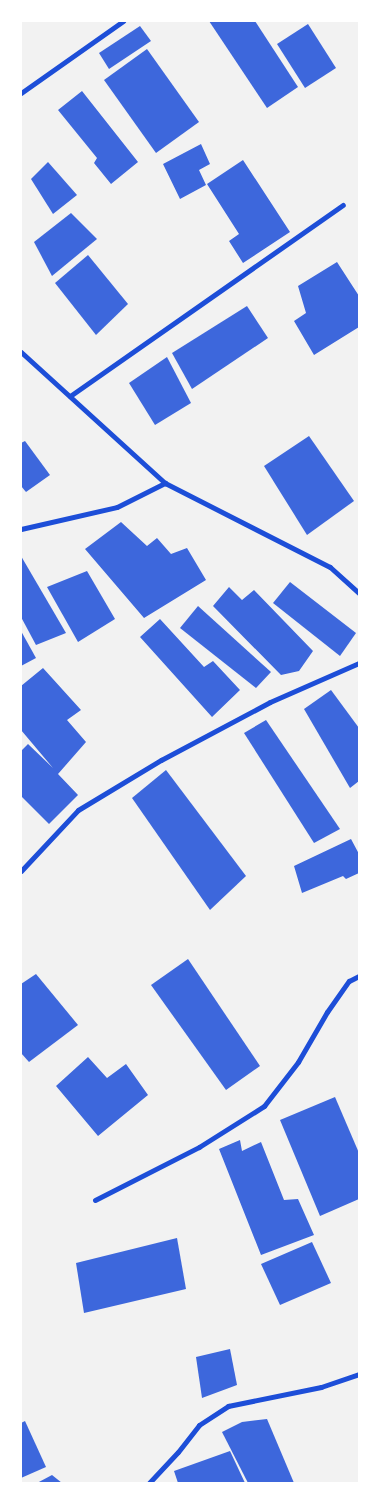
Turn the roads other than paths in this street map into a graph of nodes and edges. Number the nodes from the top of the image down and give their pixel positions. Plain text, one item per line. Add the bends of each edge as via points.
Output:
1 (122, 21) edge
2 (21, 93) edge
3 (343, 205) dead end
4 (21, 352) edge
5 (70, 396) junction
6 (165, 483) junction
7 (21, 529) edge
8 (359, 593) edge
9 (359, 663) edge
10 (21, 871) edge
11 (359, 976) edge
12 (95, 1200) dead end
13 (359, 1374) edge
14 (149, 1483) edge

1 - 2 street
3 - 5 street
4 - 5 street
5 - 6 street
6 - 7 street via 117,507
6 - 8 street via 330,567
9 - 10 street via 270,702 160,760 78,810
11 - 12 street via 349,981 298,1062 264,1106 199,1148
13 - 14 street via 321,1387 228,1406 199,1424

